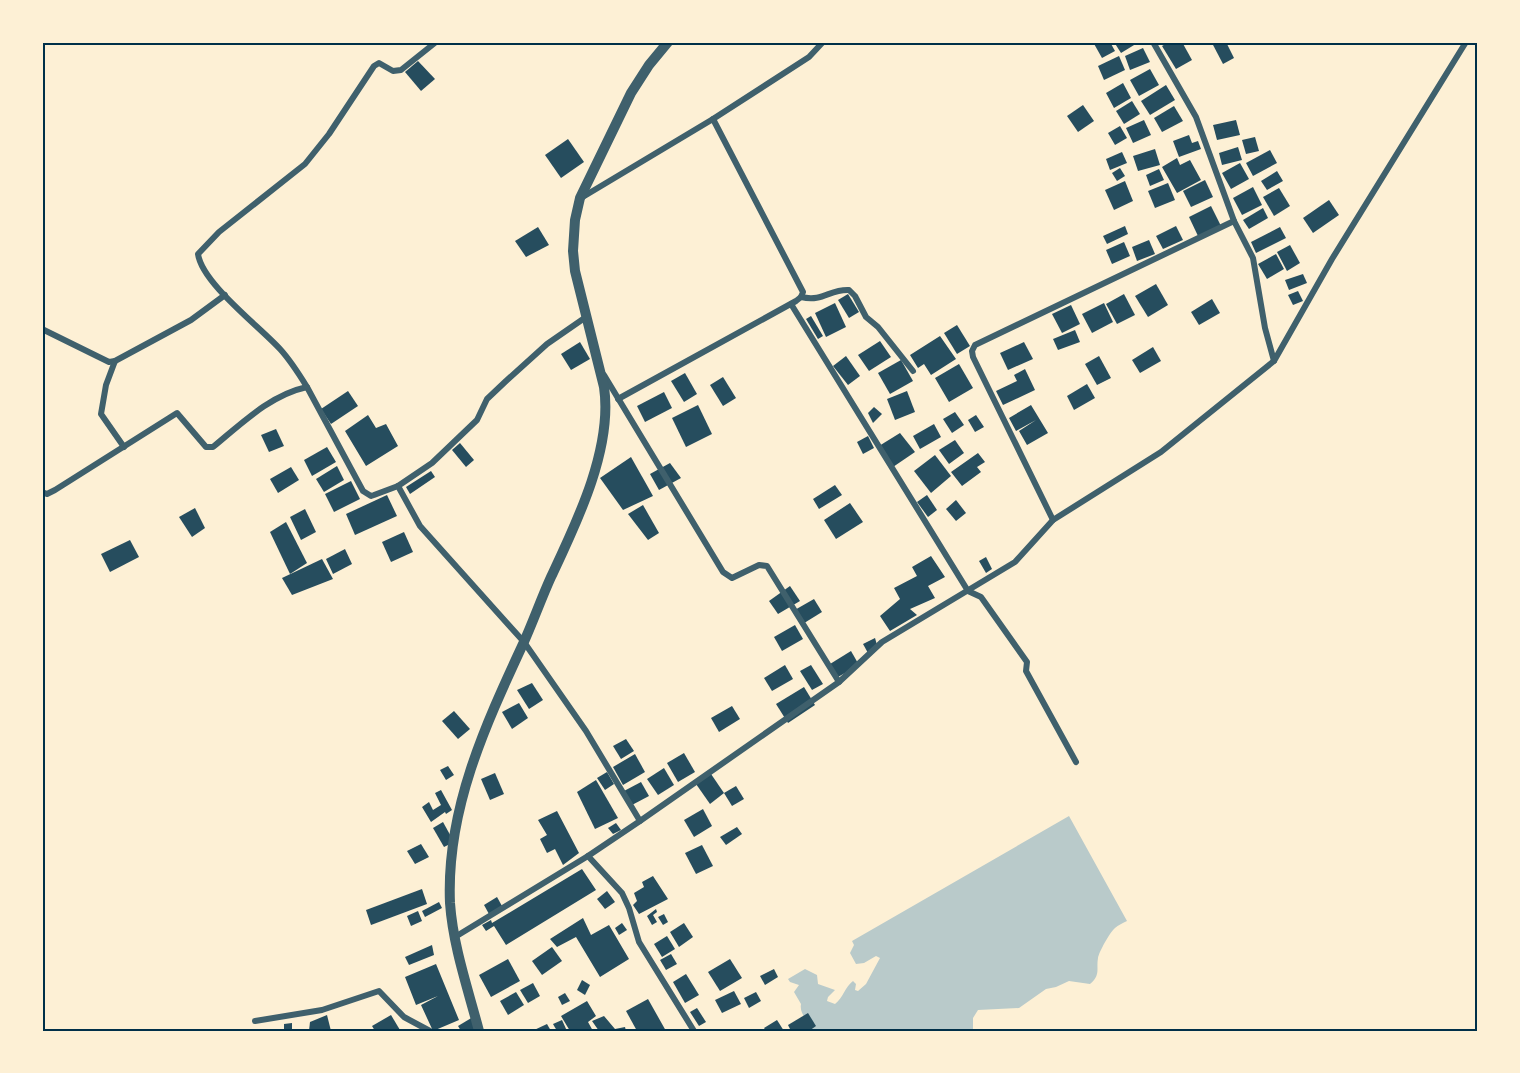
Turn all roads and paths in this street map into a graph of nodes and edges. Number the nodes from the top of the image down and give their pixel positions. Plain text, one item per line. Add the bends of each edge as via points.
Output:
1 (436, 42) edge
2 (668, 42) edge
3 (823, 42) edge
4 (1153, 42) edge
5 (1466, 42) edge
6 (713, 119) junction
7 (580, 198) junction
8 (1234, 221) junction
9 (225, 295) junction
10 (801, 297) junction
11 (791, 304) junction
12 (587, 316) junction
13 (42, 329) edge
14 (115, 361) junction
15 (1274, 361) junction
16 (599, 368) junction
17 (913, 371) dead end
18 (307, 387) junction
19 (618, 399) junction
20 (124, 447) junction
21 (398, 486) junction
22 (42, 492) edge
23 (1053, 520) junction
24 (968, 591) junction
25 (524, 642) junction
26 (839, 682) junction
27 (1076, 762) dead end
28 (640, 821) junction
29 (588, 856) junction
30 (455, 937) junction
31 (255, 1021) dead end
32 (430, 1031) edge
33 (479, 1031) edge
34 (694, 1031) edge

1 - 9 street via 401,70 393,71 380,63 374,66 305,164 219,232 198,254 200,263
2 - 7 street via 631,93
3 - 6 street via 809,57
4 - 8 street via 1196,117
5 - 15 street
6 - 7 street
6 - 10 street via 801,286
7 - 12 street via 573,251
8 - 15 street via 1253,258
8 - 23 street via 975,345 973,357
9 - 14 street via 191,320
9 - 18 street via 280,348
10 - 11 street
10 - 17 street via 815,300 849,290 866,317
11 - 19 street
11 - 24 street
12 - 16 street
12 - 21 street via 523,365 487,399 477,420 432,463
13 - 14 street via 109,362
14 - 20 street via 101,414
15 - 23 street via 1161,452
16 - 19 street
16 - 25 street via 606,414 596,464
18 - 20 street via 255,412 213,447 206,447 177,414
18 - 21 street via 363,491 370,496
19 - 26 street via 723,572 732,578 759,565 767,566
20 - 22 street via 55,490
21 - 25 street via 420,526
23 - 24 street via 1015,562
24 - 26 street via 882,642
24 - 27 street via 981,597 1027,662 1026,671
25 - 28 street
25 - 30 street via 498,695 462,795 451,861 450,903
26 - 28 street
28 - 29 street
29 - 30 street
29 - 34 street via 622,893 639,942
30 - 33 street
31 - 32 street via 322,1010 379,991 404,1017

